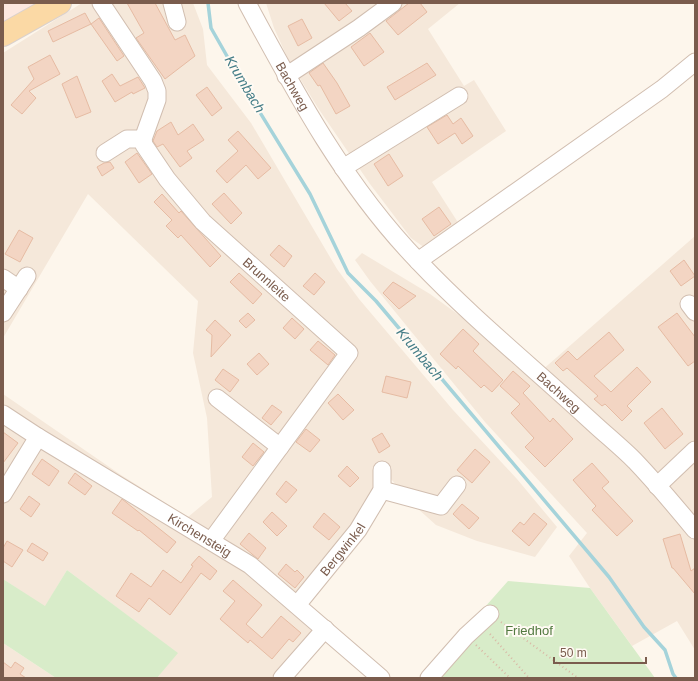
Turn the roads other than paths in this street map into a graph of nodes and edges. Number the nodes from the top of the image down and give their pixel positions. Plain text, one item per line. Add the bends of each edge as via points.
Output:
1 (60, 3) edge
2 (101, 3) edge
3 (172, 3) edge
4 (247, 3) edge
5 (393, 3) edge
6 (177, 22) dead end
7 (3, 35) edge
8 (695, 62) edge
9 (286, 76) junction
10 (459, 96) dead end
11 (143, 138) junction
12 (105, 153) dead end
13 (343, 168) junction
14 (418, 261) junction
15 (3, 278) edge
16 (3, 313) edge
17 (217, 398) dead end
18 (3, 414) edge
19 (38, 437) junction
20 (280, 447) junction
21 (695, 450) edge
22 (382, 470) dead end
23 (457, 484) dead end
24 (657, 486) junction
25 (382, 490) junction
26 (3, 494) edge
27 (694, 528) edge
28 (211, 541) junction
29 (297, 605) junction
30 (485, 618) road end
31 (325, 629) junction
32 (372, 675) edge
33 (282, 678) edge
34 (429, 678) edge

1 - 7 main road
2 - 11 street via 153,81 157,100
3 - 6 street
4 - 9 street, Bachweg
5 - 9 street
8 - 14 street via 662,89
9 - 13 street, Bachweg
10 - 13 street
11 - 12 street via 127,138
11 - 20 street, Brunnleite via 144,145 167,179 203,222 349,353
13 - 14 street, Bachweg via 378,216
14 - 24 street, Bachweg via 461,304 635,462
15 - 16 street via 23,283
17 - 20 street
18 - 19 street, Kirchensteig
19 - 26 street
19 - 28 street, Kirchensteig
20 - 28 street, Brunnleite
21 - 24 street
22 - 25 street
23 - 25 street via 441,506
24 - 27 street, Bachweg
25 - 29 street, Bergwinkel via 358,530
28 - 29 street, Kirchensteig via 250,565
29 - 31 street, Kirchensteig
30 - 34 street
31 - 32 street, Kirchensteig
31 - 33 street

